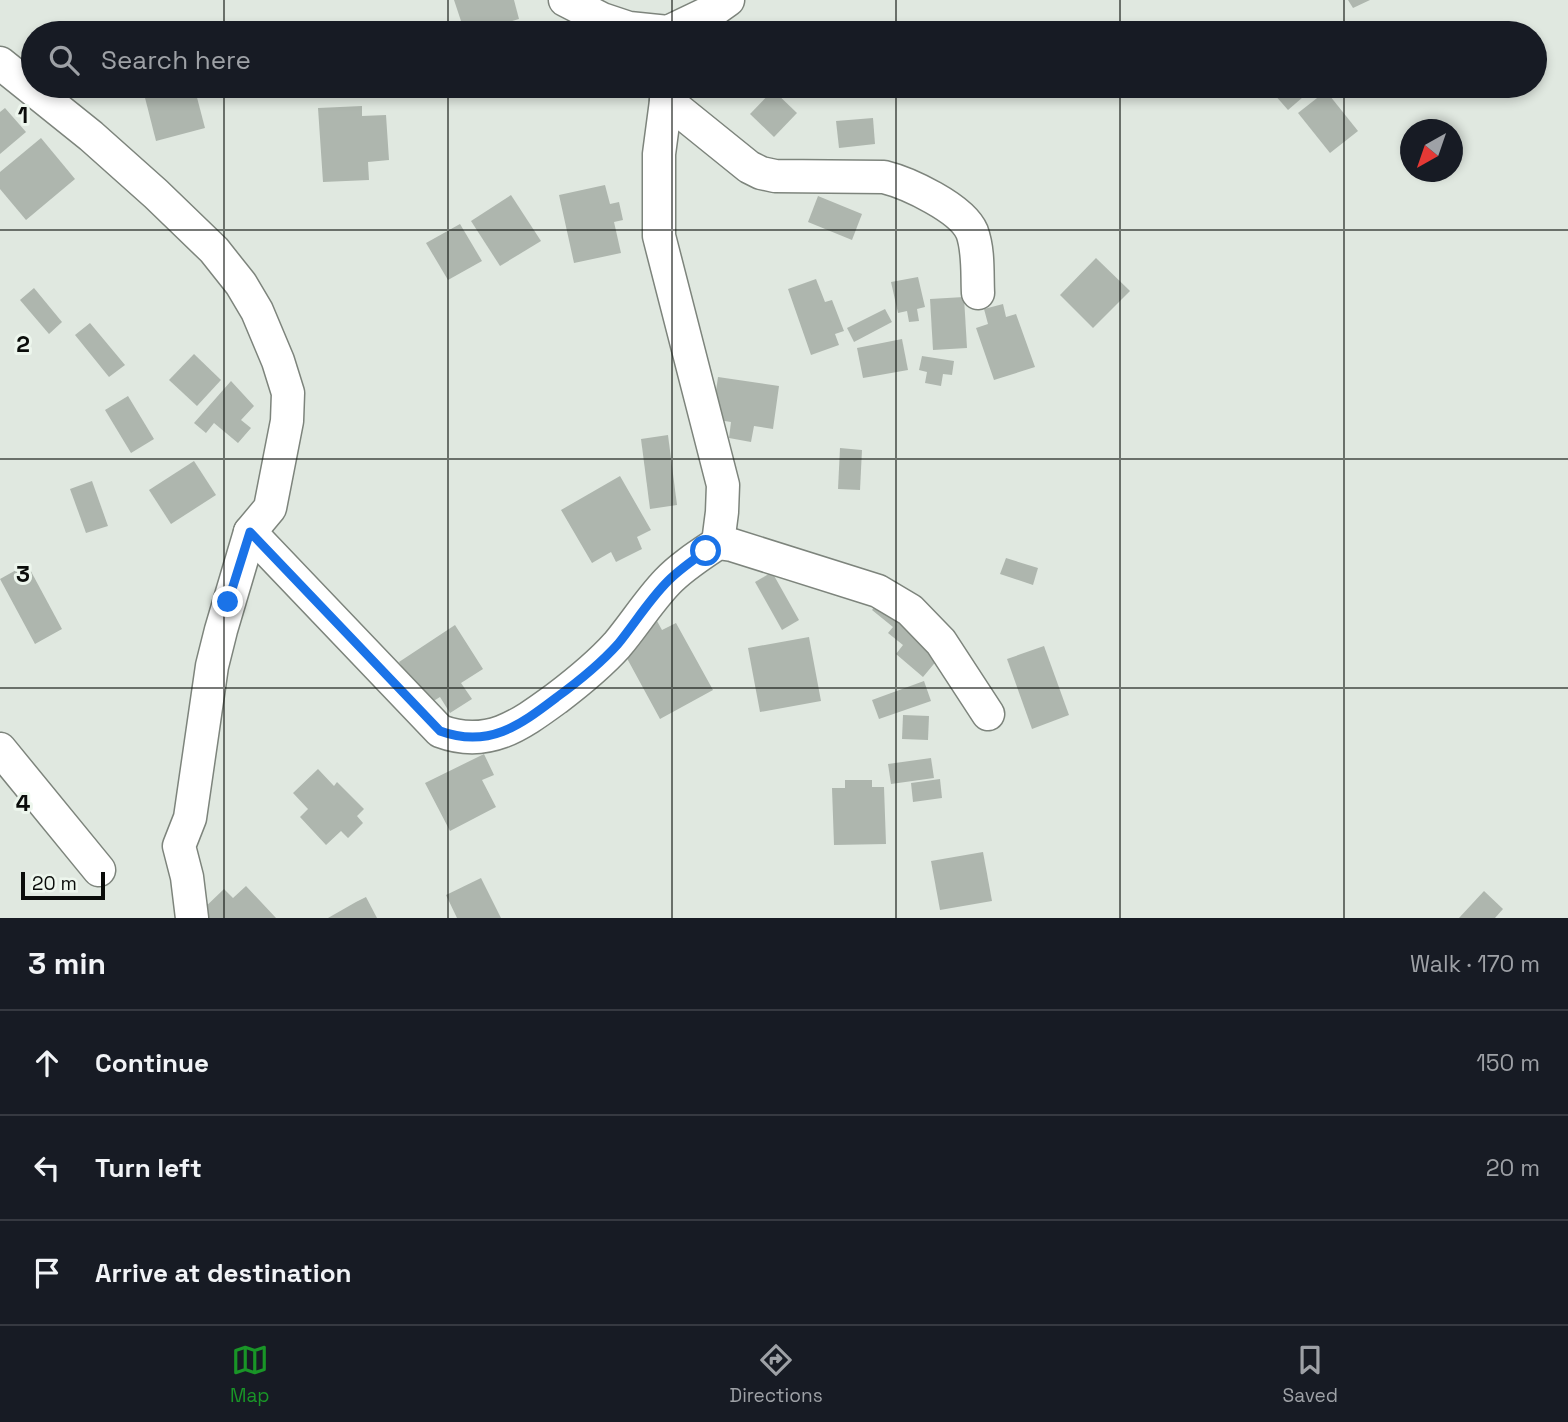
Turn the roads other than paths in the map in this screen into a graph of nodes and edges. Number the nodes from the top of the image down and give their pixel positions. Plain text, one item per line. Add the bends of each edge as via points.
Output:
1 (565, 0) edge
2 (728, 0) edge
3 (607, 21) edge
4 (692, 21) edge
5 (0, 63) edge
6 (21, 80) edge
7 (44, 98) edge
8 (666, 98) edge
9 (673, 98) edge
10 (978, 293) dead end
11 (250, 532) junction
12 (718, 543) junction
13 (988, 714) dead end
14 (0, 749) edge
15 (99, 870) dead end
16 (192, 918) edge

1 - 3 street
2 - 4 street
5 - 6 street
7 - 11 street via 184,220 214,250 257,311 288,393 270,508
8 - 12 street via 659,154 659,236 723,485
9 - 10 street via 761,173 884,177 954,211 971,232
11 - 12 street via 440,731 458,738 505,732 572,687 617,644 667,582
11 - 16 street via 212,666 190,818 179,846
12 - 13 street via 878,591 910,610 942,642
14 - 15 street

